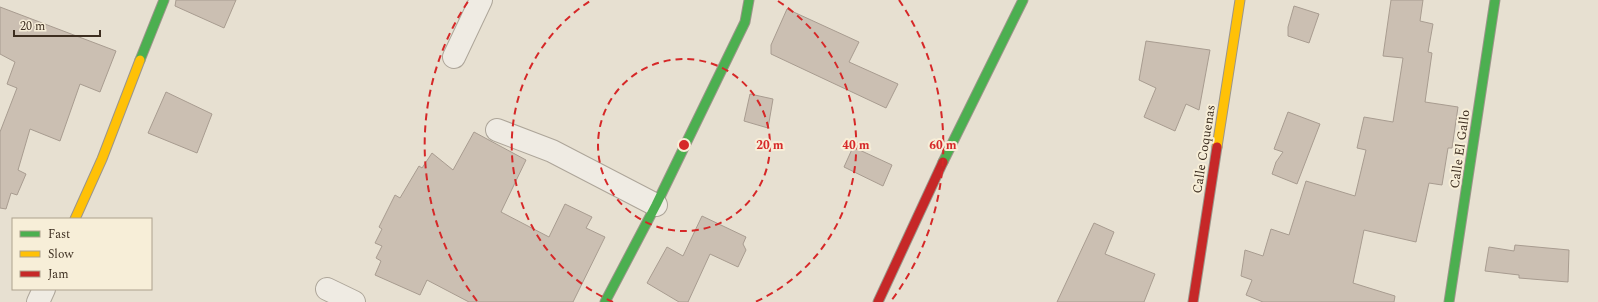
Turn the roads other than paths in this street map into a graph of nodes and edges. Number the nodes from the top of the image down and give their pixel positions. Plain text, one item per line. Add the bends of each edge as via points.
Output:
1 (164, 0) edge
2 (481, 0) edge
3 (749, 0) edge
4 (1023, 0) edge
5 (1240, 0) edge
6 (1495, 0) edge
7 (454, 57) dead end
8 (498, 130) dead end
9 (656, 205) junction
10 (75, 218) edge
11 (327, 289) dead end
12 (44, 290) edge
13 (38, 302) edge
14 (354, 302) edge
15 (605, 302) edge
16 (878, 302) edge
17 (1193, 302) edge
18 (1449, 302) edge

1 - 10 street via 102,159
2 - 7 street
3 - 9 street via 745,22
4 - 16 street via 940,168
5 - 17 street, Calle Coquenas
6 - 18 street, Calle El Gallo
8 - 9 street via 552,151
9 - 15 street
11 - 14 street
12 - 13 street

